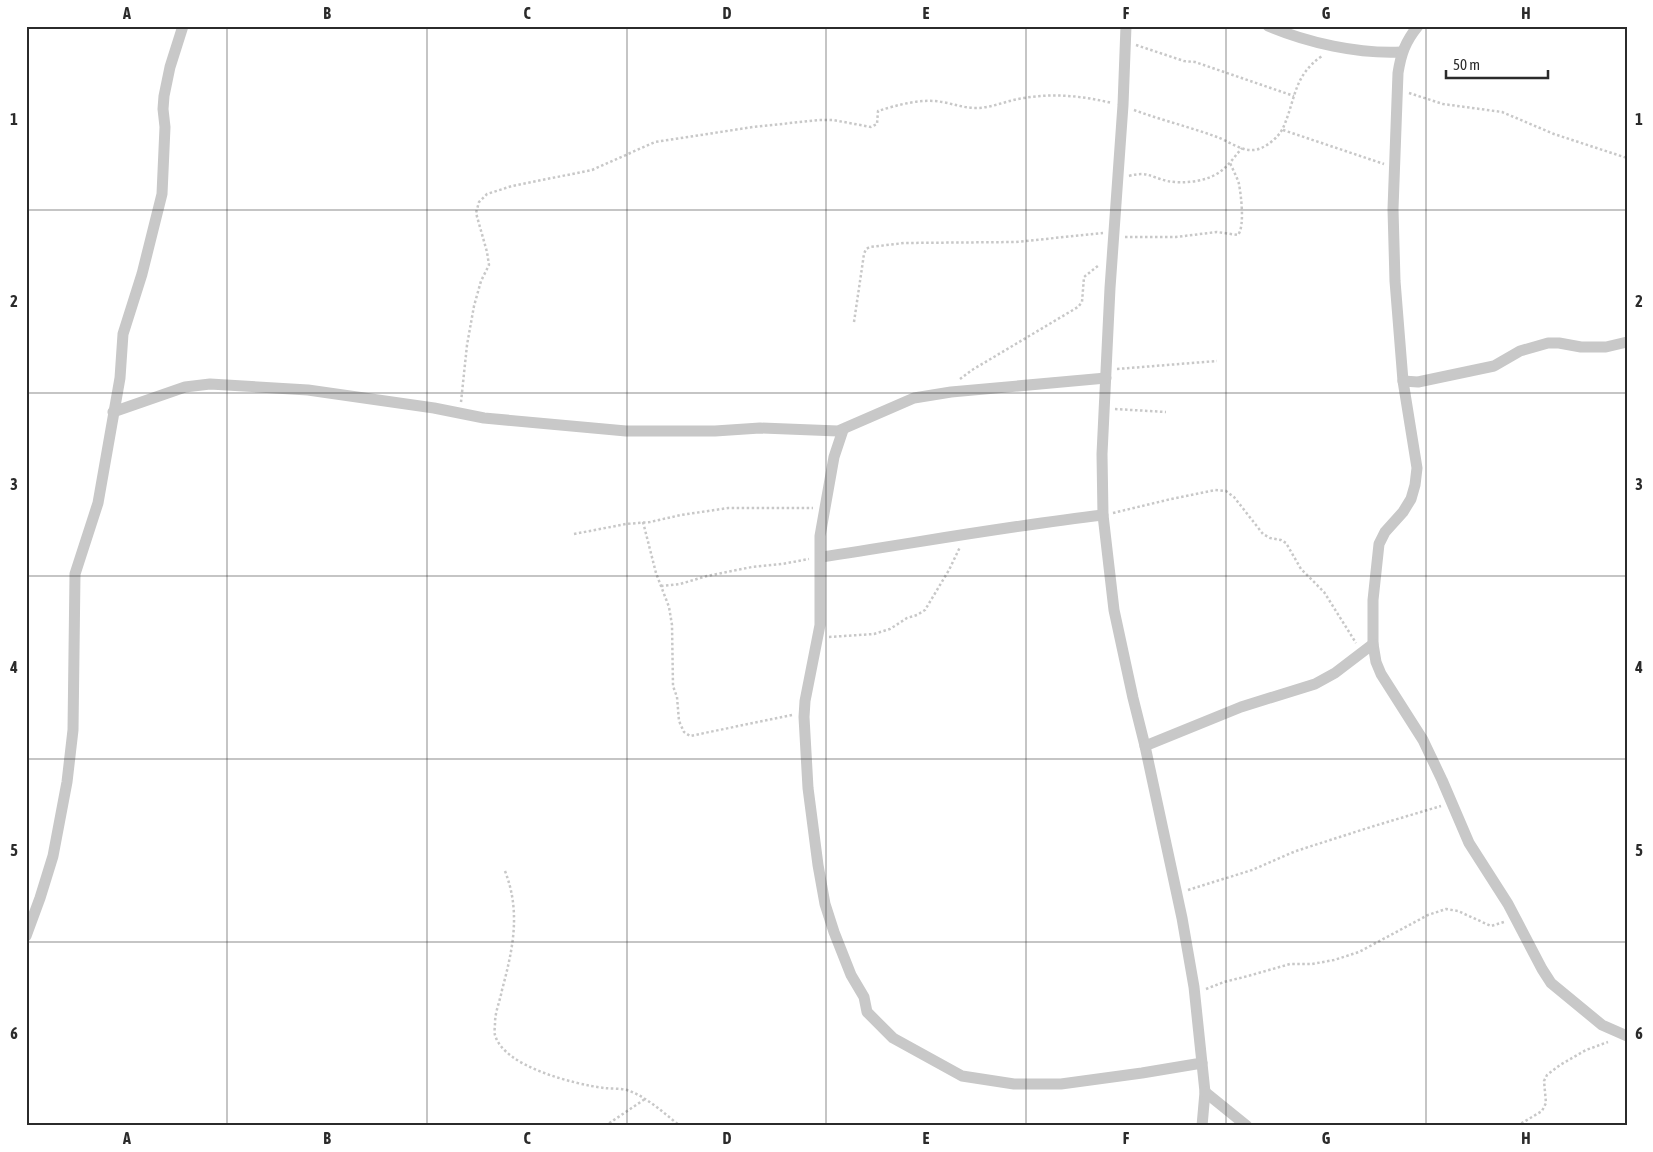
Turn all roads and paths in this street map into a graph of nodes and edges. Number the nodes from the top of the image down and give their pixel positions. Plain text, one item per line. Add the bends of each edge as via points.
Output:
1 (183, 26) edge
2 (1126, 26) edge
3 (1268, 26) edge
4 (1418, 26) edge
5 (1125, 41) junction
6 (1336, 46) junction
7 (1401, 52) junction
8 (1398, 89) junction
9 (1294, 96) junction
10 (1123, 106) junction
11 (1282, 130) junction
12 (1242, 148) junction
13 (1627, 158) edge
14 (1230, 163) junction
15 (1395, 168) junction
16 (1118, 180) junction
17 (1114, 235) junction
18 (1112, 257) junction
19 (854, 322) dead end
20 (1627, 342) edge
21 (1217, 361) dead end
22 (1106, 374) junction
23 (958, 381) dead end
24 (1402, 381) junction
25 (1104, 408) junction
26 (113, 412) junction
27 (1166, 412) dead end
28 (461, 413) junction
29 (843, 430) junction
30 (825, 509) junction
31 (1103, 515) junction
32 (644, 522) junction
33 (574, 534) dead end
34 (965, 534) junction
35 (820, 556) junction
36 (661, 586) junction
37 (818, 638) junction
38 (1373, 644) junction
39 (1362, 652) junction
40 (804, 713) junction
41 (1146, 746) junction
42 (1452, 802) junction
43 (505, 871) dead end
44 (1177, 894) junction
45 (1514, 916) junction
46 (26, 936) edge
47 (1196, 998) junction
48 (1626, 1035) edge
49 (1202, 1063) junction
50 (1205, 1092) junction
51 (645, 1099) junction
52 (605, 1126) edge
53 (680, 1126) edge
54 (1202, 1126) edge
55 (1247, 1126) edge
56 (1518, 1126) edge

1 - 26 street via 164,96 162,194 123,334 120,378
2 - 5 street
3 - 6 street
4 - 7 street
5 - 9 path
5 - 10 street
6 - 7 street via 1380,53
6 - 9 path via 1310,64 1300,78
7 - 8 street
8 - 13 path via 1443,104 1502,112 1554,134
8 - 15 street
9 - 11 path
10 - 12 path
10 - 16 street
10 - 28 path via 1076,96 1052,95 977,108 928,101 878,112 877,124 871,127 819,120 655,142 592,170 487,194 479,202 476,213 489,265 474,306
11 - 12 path via 1268,144 1254,151
11 - 15 path
12 - 14 path
14 - 16 path via 1219,173 1193,181 1178,182 1139,173
14 - 17 path via 1239,186 1242,211 1238,235 1218,232 1176,237
15 - 24 street via 1392,209
16 - 17 street
17 - 18 street
17 - 19 path via 870,247 864,254
18 - 22 street
18 - 23 path via 1084,277 1082,302 1078,307
20 - 24 street via 1606,347 1548,343 1520,351 1494,366 1418,382
21 - 22 path
22 - 25 street
22 - 29 street via 914,398
24 - 38 street via 1416,468 1415,485 1403,512 1378,544
25 - 27 path
25 - 31 street
26 - 28 street via 185,387 210,384 308,390
26 - 46 street via 98,503 75,574 73,730 67,782 53,856
28 - 29 street via 626,431
29 - 30 street via 834,457
30 - 32 path via 728,508
30 - 35 street
31 - 34 street
31 - 39 path via 1215,490 1226,491 1263,534 1286,543 1301,569 1324,592
31 - 41 street via 1114,610
32 - 33 path
32 - 36 path
34 - 35 street
34 - 37 path via 956,558 925,610 874,634
35 - 36 path
35 - 37 street
36 - 40 path via 672,625 672,680 678,715 686,735
37 - 40 street
38 - 39 street
38 - 42 street via 1378,669 1423,740
39 - 41 street via 1315,684 1241,707
40 - 49 street via 808,788 825,904 848,967 864,997 867,1012 893,1038 962,1076 1014,1084 1061,1084
41 - 44 street
42 - 44 path
42 - 45 street via 1469,843
43 - 51 path via 512,888 516,917 495,1017 494,1034 501,1047 517,1060 544,1073 570,1082 628,1090
44 - 47 street
45 - 47 path via 1491,926 1446,909 1428,914 1359,952 1312,964 1290,964 1224,982 1205,989
45 - 48 street via 1551,983 1602,1025
47 - 49 street
48 - 56 path via 1586,1050 1547,1075 1544,1081 1546,1103 1542,1111
49 - 50 street
50 - 54 street
50 - 55 street
51 - 52 path
51 - 53 path

